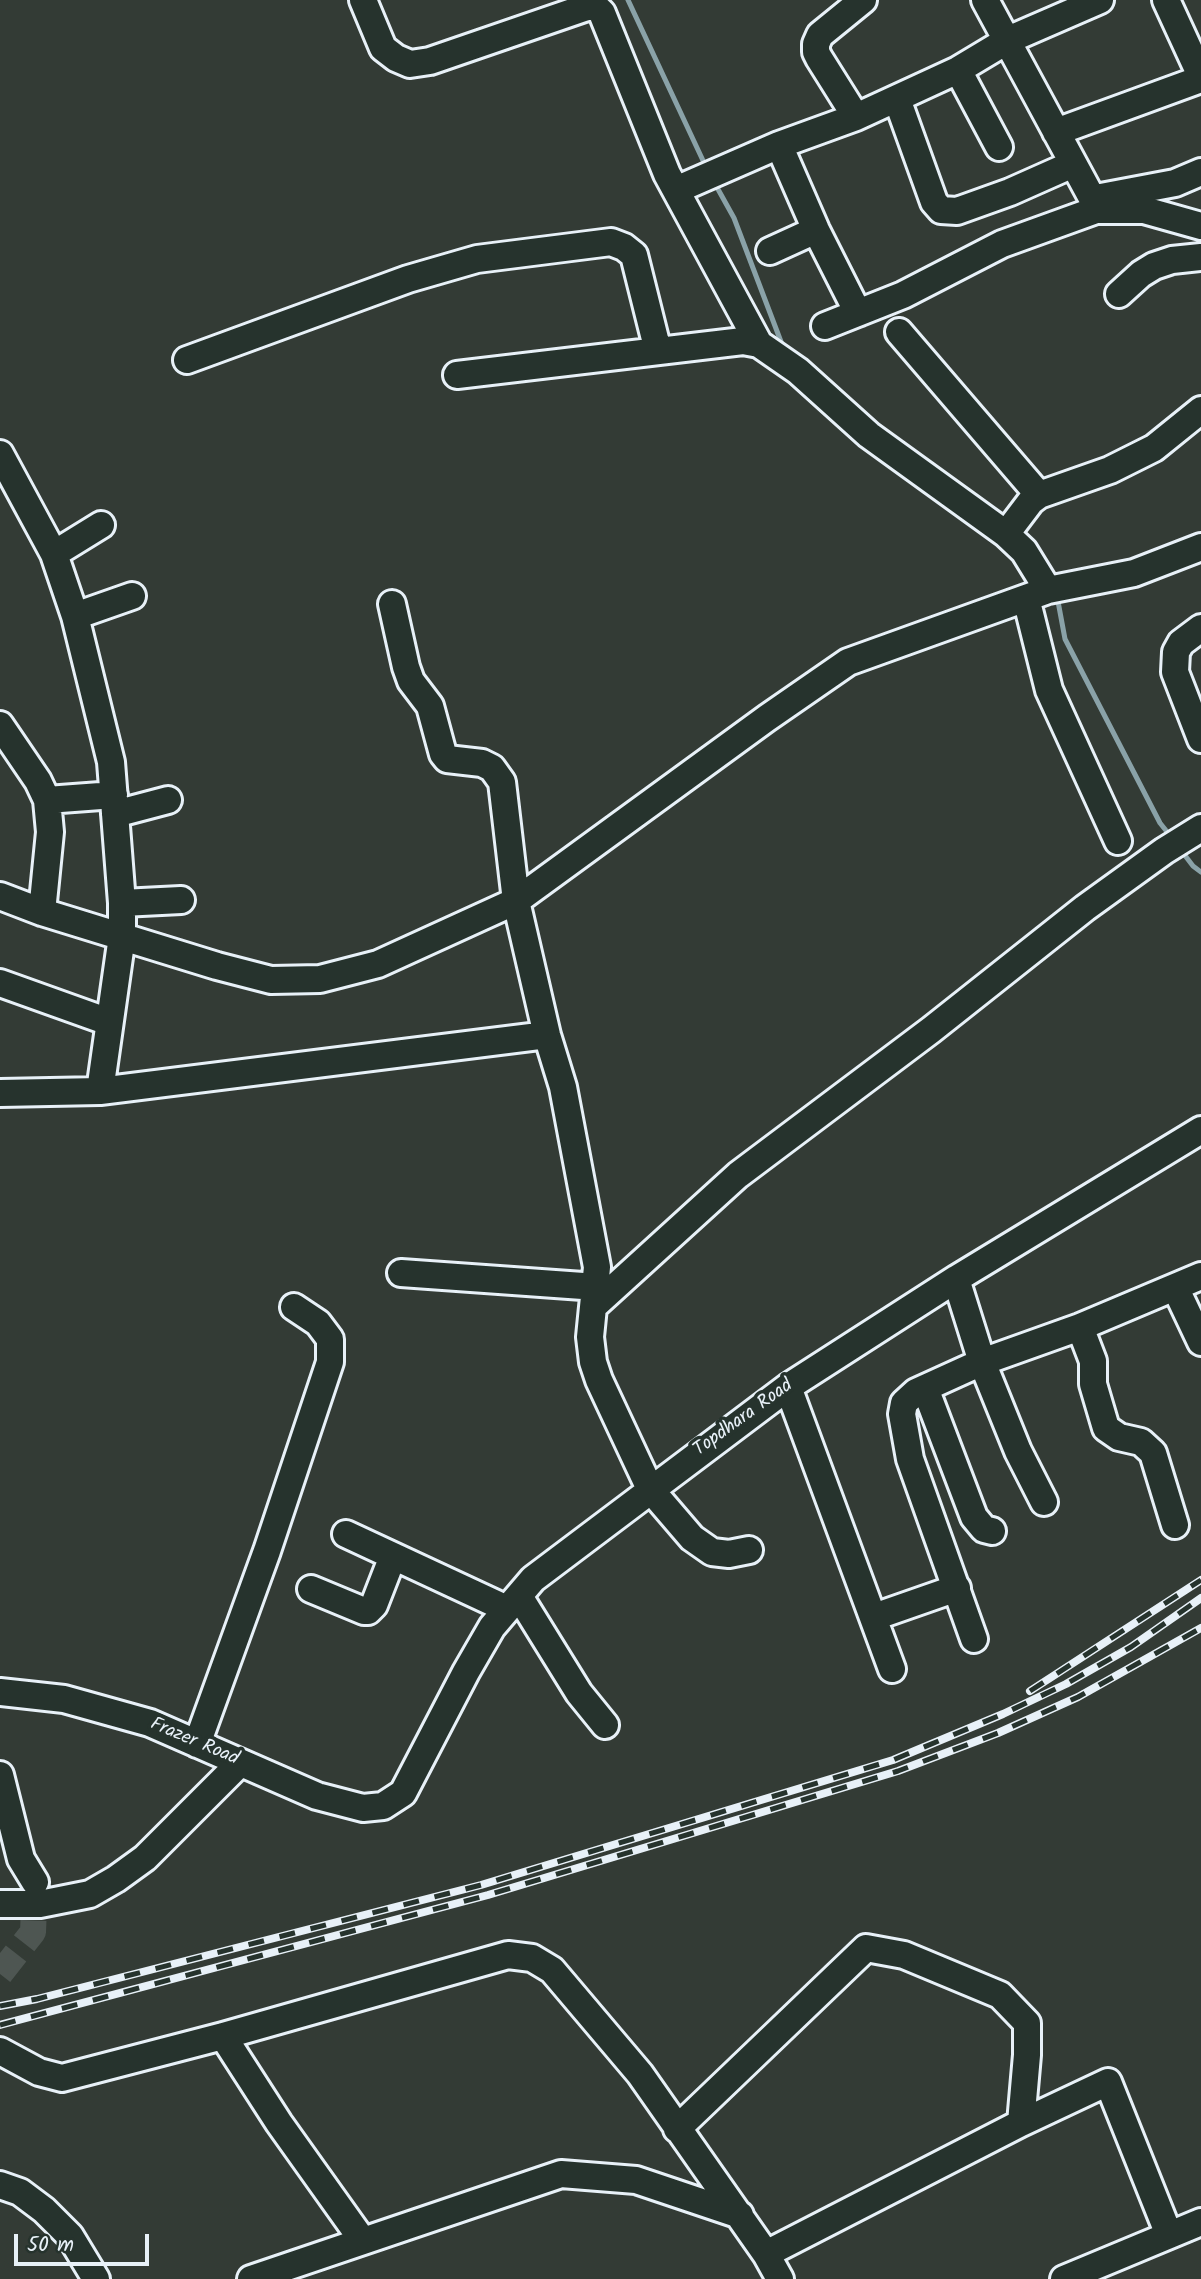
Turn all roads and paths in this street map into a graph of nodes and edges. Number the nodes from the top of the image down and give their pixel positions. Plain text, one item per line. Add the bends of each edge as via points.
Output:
1 (363, 0) edge
2 (863, 0) edge
3 (985, 0) edge
4 (1100, 0) edge
5 (1166, 0) edge
6 (1008, 40) junction
7 (958, 70) junction
8 (1201, 78) edge
9 (897, 99) junction
10 (856, 117) junction
11 (1056, 132) junction
12 (779, 145) junction
13 (999, 146) dead end
14 (1073, 164) junction
15 (1200, 177) edge
16 (676, 190) junction
17 (1094, 204) junction
18 (1201, 226) edge
19 (817, 230) junction
20 (770, 251) dead end
21 (1201, 257) edge
22 (1119, 294) dead end
23 (858, 313) junction
24 (825, 326) dead end
25 (899, 332) dead end
26 (759, 344) junction
27 (659, 351) junction
28 (187, 360) dead end
29 (457, 375) dead end
30 (1201, 410) edge
31 (0, 454) edge
32 (1040, 495) junction
33 (102, 526) dead end
34 (1006, 534) junction
35 (1201, 547) edge
36 (54, 554) junction
37 (1037, 594) junction
38 (132, 596) dead end
39 (392, 604) dead end
40 (75, 616) junction
41 (1201, 628) edge
42 (1191, 697) edge
43 (0, 725) edge
44 (1201, 739) edge
45 (47, 800) junction
46 (168, 800) dead end
47 (115, 805) junction
48 (1197, 829) edge
49 (1118, 841) dead end
50 (0, 896) edge
51 (181, 900) dead end
52 (516, 901) junction
53 (122, 903) junction
54 (42, 912) junction
55 (122, 936) junction
56 (0, 983) edge
57 (109, 1022) junction
58 (547, 1035) junction
59 (100, 1091) junction
60 (0, 1093) edge
61 (1201, 1130) edge
62 (401, 1273) dead end
63 (1201, 1276) edge
64 (956, 1279) junction
65 (1175, 1287) junction
66 (595, 1296) junction
67 (294, 1307) dead end
68 (1080, 1327) junction
69 (1201, 1342) edge
70 (982, 1362) junction
71 (788, 1387) junction
72 (925, 1388) junction
73 (650, 1489) junction
74 (1044, 1502) dead end
75 (1175, 1525) dead end
76 (992, 1531) dead end
77 (346, 1534) dead end
78 (749, 1550) dead end
79 (393, 1556) junction
80 (957, 1588) junction
81 (311, 1589) dead end
82 (513, 1602) junction
83 (874, 1617) junction
84 (974, 1639) dead end
85 (892, 1669) dead end
86 (0, 1692) edge
87 (605, 1725) dead end
88 (197, 1744) junction
89 (240, 1763) junction
90 (0, 1775) edge
91 (383, 1806) joint
92 (35, 1882) tunnel mouth
93 (0, 1904) edge
94 (223, 2036) junction
95 (0, 2051) edge
96 (1021, 2123) junction
97 (677, 2129) junction
98 (0, 2185) edge
99 (740, 2215) junction
100 (1201, 2222) edge
101 (1168, 2235) junction
102 (363, 2241) junction
103 (766, 2254) junction
104 (96, 2279) edge
105 (251, 2279) edge
106 (780, 2279) edge
107 (1064, 2279) edge

1 - 16 street via 383,48 410,64 584,8 598,9
2 - 10 street via 820,35 816,44 819,58
3 - 6 street
4 - 6 street
5 - 8 street
6 - 7 street
6 - 11 street
7 - 9 street
7 - 13 street
8 - 11 street
9 - 10 street
9 - 14 street via 934,202 941,210 967,208
10 - 12 street
11 - 14 street
12 - 16 street
12 - 19 street
14 - 17 street
15 - 17 street
16 - 26 street
17 - 18 street
17 - 23 street
19 - 20 street
19 - 23 street
21 - 22 street via 1154,266
23 - 24 street
25 - 32 street
26 - 27 street via 743,341
26 - 34 street via 798,371 869,435
27 - 28 street via 634,255 611,242 465,262
27 - 29 street
30 - 32 street via 1154,447 1110,470
31 - 36 street
32 - 34 street
33 - 36 street
34 - 37 street via 1024,551
35 - 37 street via 1134,573
36 - 40 street
37 - 49 street via 1049,690
37 - 52 street via 848,662
38 - 40 street
39 - 52 street via 406,667 430,706 443,754 447,759 482,763 499,776
40 - 47 street via 111,761
41 - 42 street via 1176,652 1175,672
42 - 44 street
43 - 45 street
45 - 47 street
45 - 54 street via 50,832
46 - 47 street
47 - 53 street
48 - 66 street via 1085,908 738,1175
50 - 54 street
51 - 53 street
52 - 55 street via 378,964 320,979 271,980
52 - 58 street
53 - 55 street
54 - 55 street
55 - 57 street
56 - 57 street
57 - 59 street
58 - 59 street
58 - 66 street via 563,1087 580,1174 597,1268
59 - 60 street
61 - 64 street, Topdhara Road
62 - 66 street
63 - 65 street
64 - 70 street
64 - 71 street, Topdhara Road
65 - 68 street
65 - 69 street
66 - 73 street via 590,1336 593,1362
67 - 88 street via 318,1323 330,1339 330,1362
68 - 70 street
68 - 75 street via 1093,1361 1093,1384 1106,1429 1141,1442 1153,1453
70 - 72 street
70 - 74 street
71 - 73 street, Topdhara Road
71 - 83 street
72 - 76 street via 974,1517
72 - 80 street via 904,1403 902,1414 910,1459
73 - 78 street via 692,1538 712,1552
73 - 82 street, Topdhara Road via 533,1579
77 - 79 street
79 - 81 street via 368,1611
79 - 82 street
80 - 83 street
80 - 84 street
82 - 87 street
82 - 91 street, Topdhara Road via 466,1672 403,1793
83 - 85 street
86 - 88 street, Frazer Road via 64,1699 150,1723
88 - 89 street, Frazer Road
89 - 91 street, Frazer Road via 317,1796 363,1808
89 - 93 street via 145,1858 116,1879 90,1894 40,1904
90 - 92 street via 21,1858
94 - 95 street via 62,2078 39,2072
94 - 97 street via 508,1955 532,1958 552,1970 640,2074
94 - 102 street
96 - 97 street via 1027,2023 1000,1995 904,1955 866,1948
96 - 101 street via 1108,2082
96 - 103 street
97 - 99 street
98 - 104 street via 20,2192 44,2210 70,2236
99 - 102 street via 636,2180 561,2174
99 - 103 street
100 - 101 street
101 - 107 street
102 - 105 street
103 - 106 street

